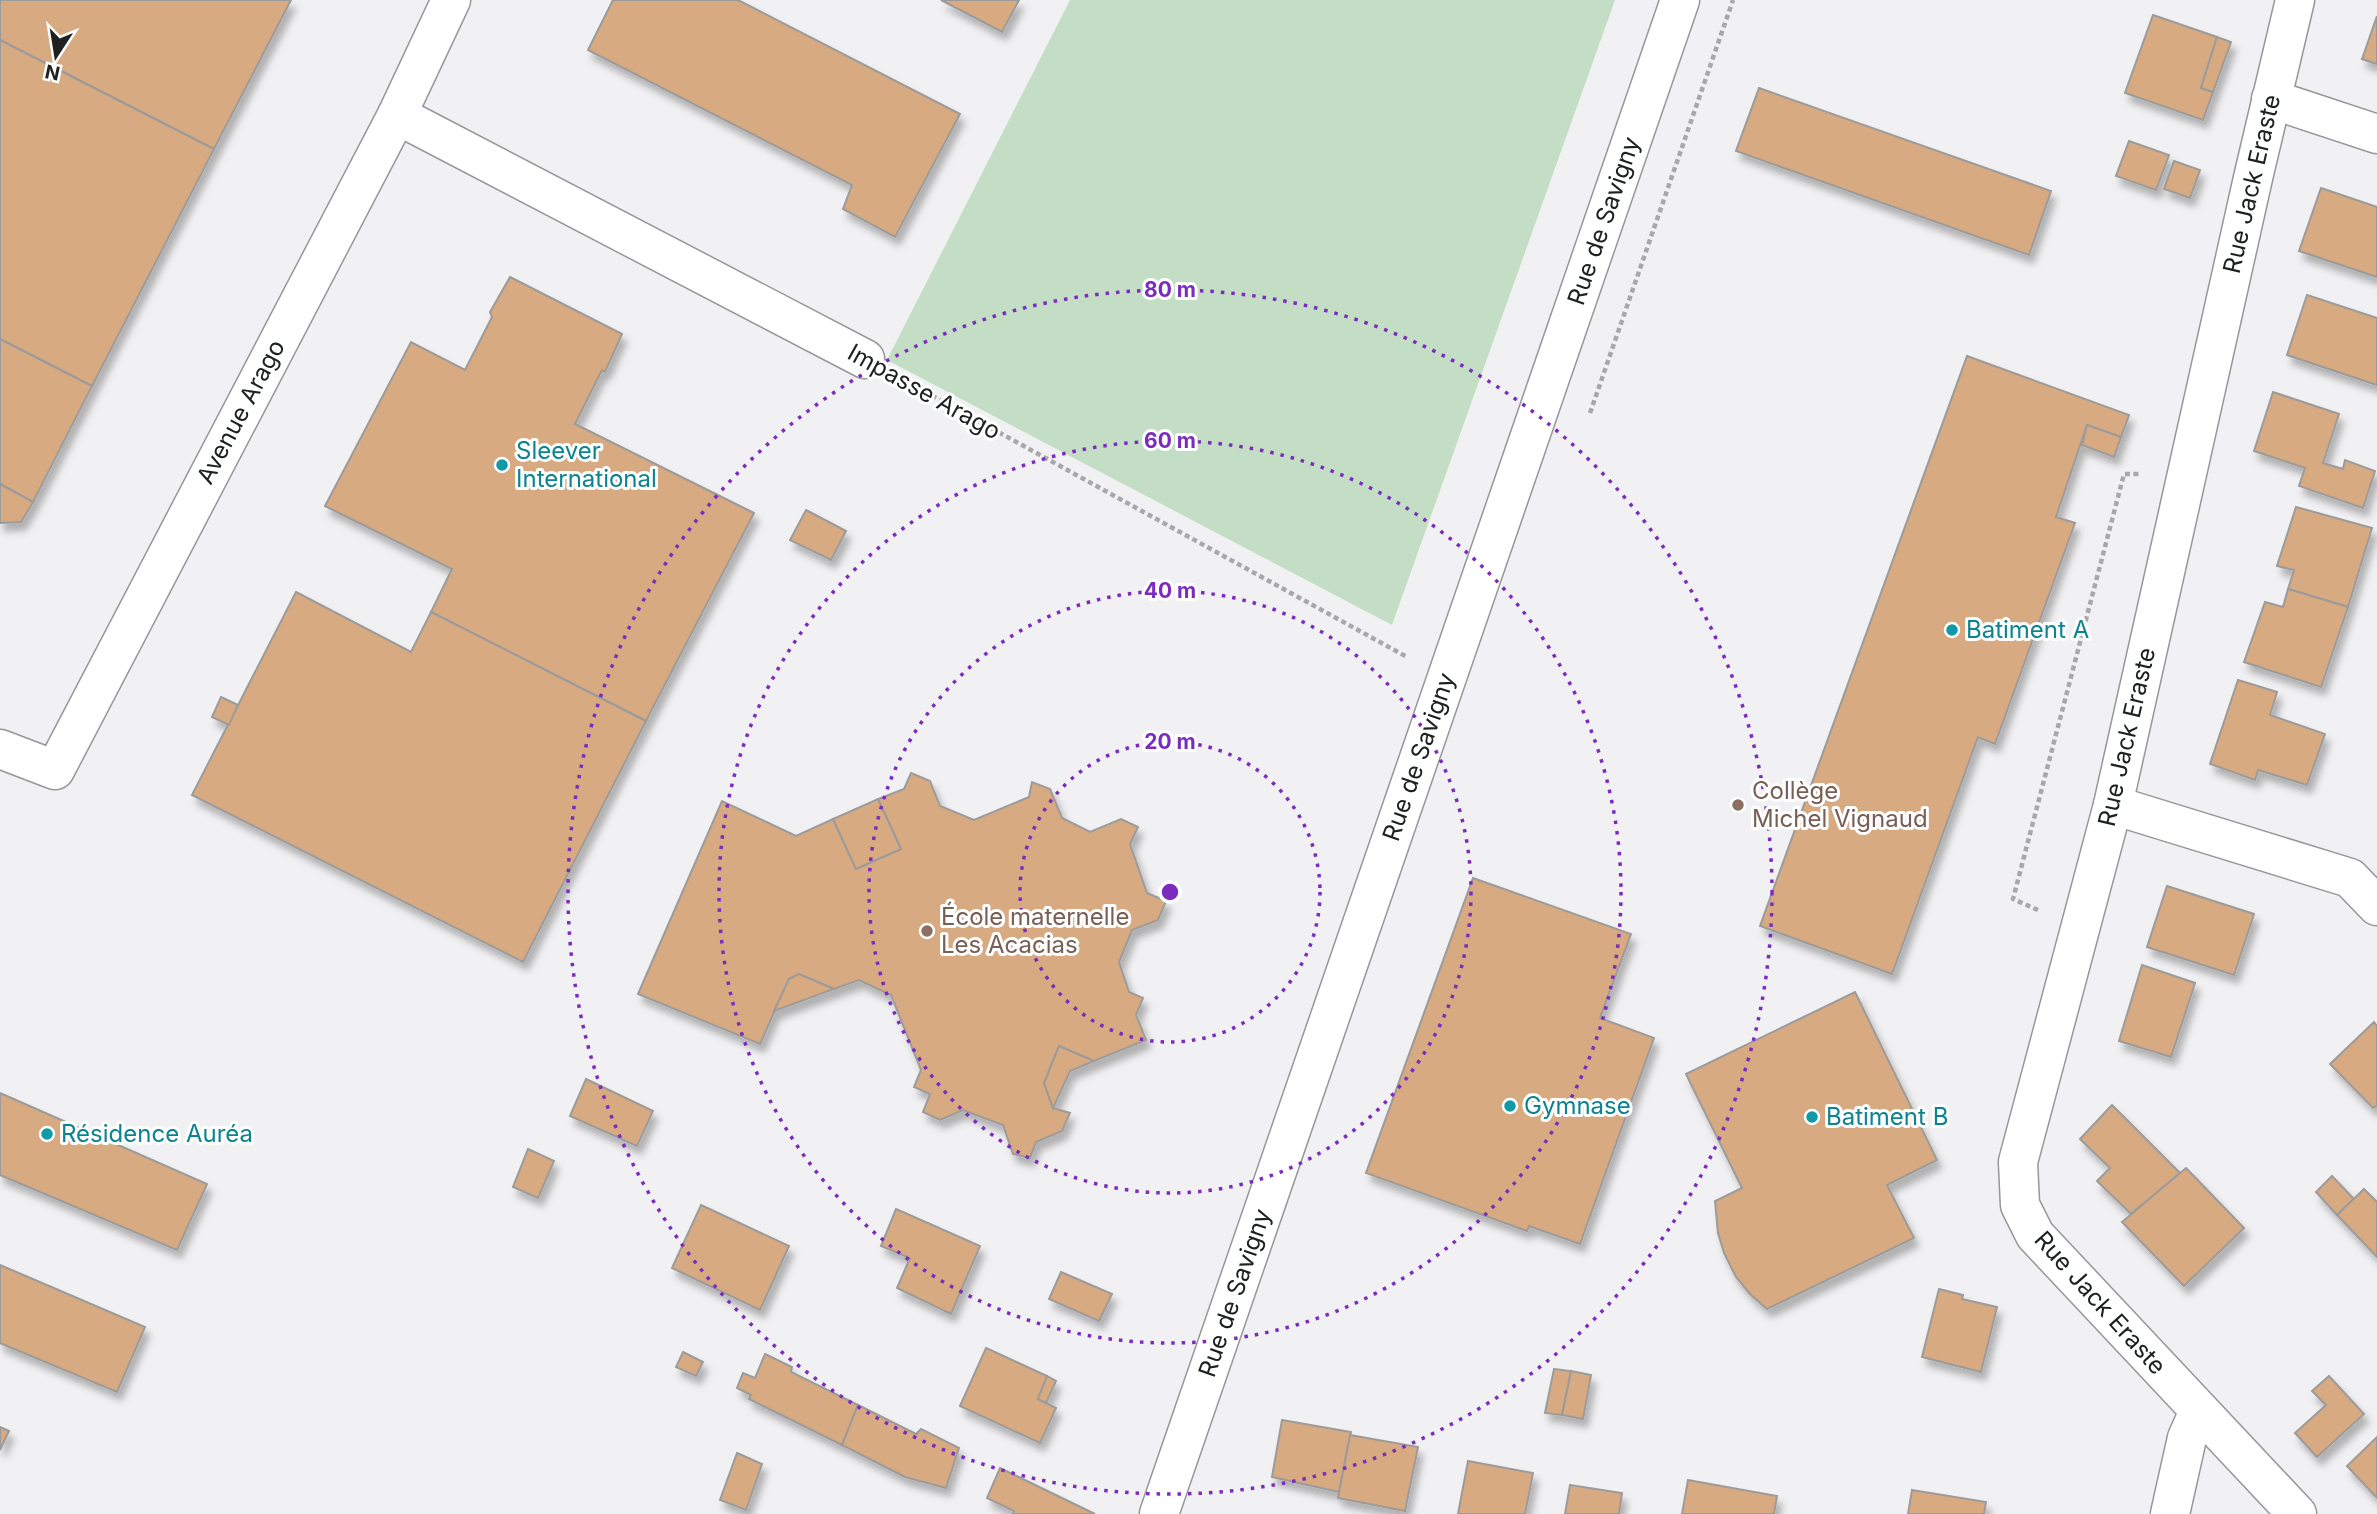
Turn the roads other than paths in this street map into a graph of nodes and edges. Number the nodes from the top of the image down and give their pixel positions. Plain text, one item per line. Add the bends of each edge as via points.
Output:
1 (450, 0) edge
2 (1680, 0) edge
3 (2295, 0) edge
4 (2271, 99) junction
5 (397, 115) junction
6 (2377, 134) edge
7 (865, 359) road end
8 (0, 749) edge
9 (2113, 805) junction
10 (2377, 906) edge
11 (2199, 1411) junction
12 (1159, 1514) edge
13 (2171, 1514) edge
14 (2297, 1514) edge

1 - 5 street, Avenue Arago
2 - 12 street, Rue de Savigny
3 - 4 street, Rue Jack Eraste
4 - 6 street
4 - 9 street, Rue Jack Eraste
5 - 7 street, Impasse Arago
5 - 8 street, Avenue Arago via 55,770
9 - 10 street via 2350,878
9 - 11 street, Rue Jack Eraste via 2018,1162 2020,1205 2035,1235
11 - 13 street via 2187,1438
11 - 14 street, Rue Jack Eraste

